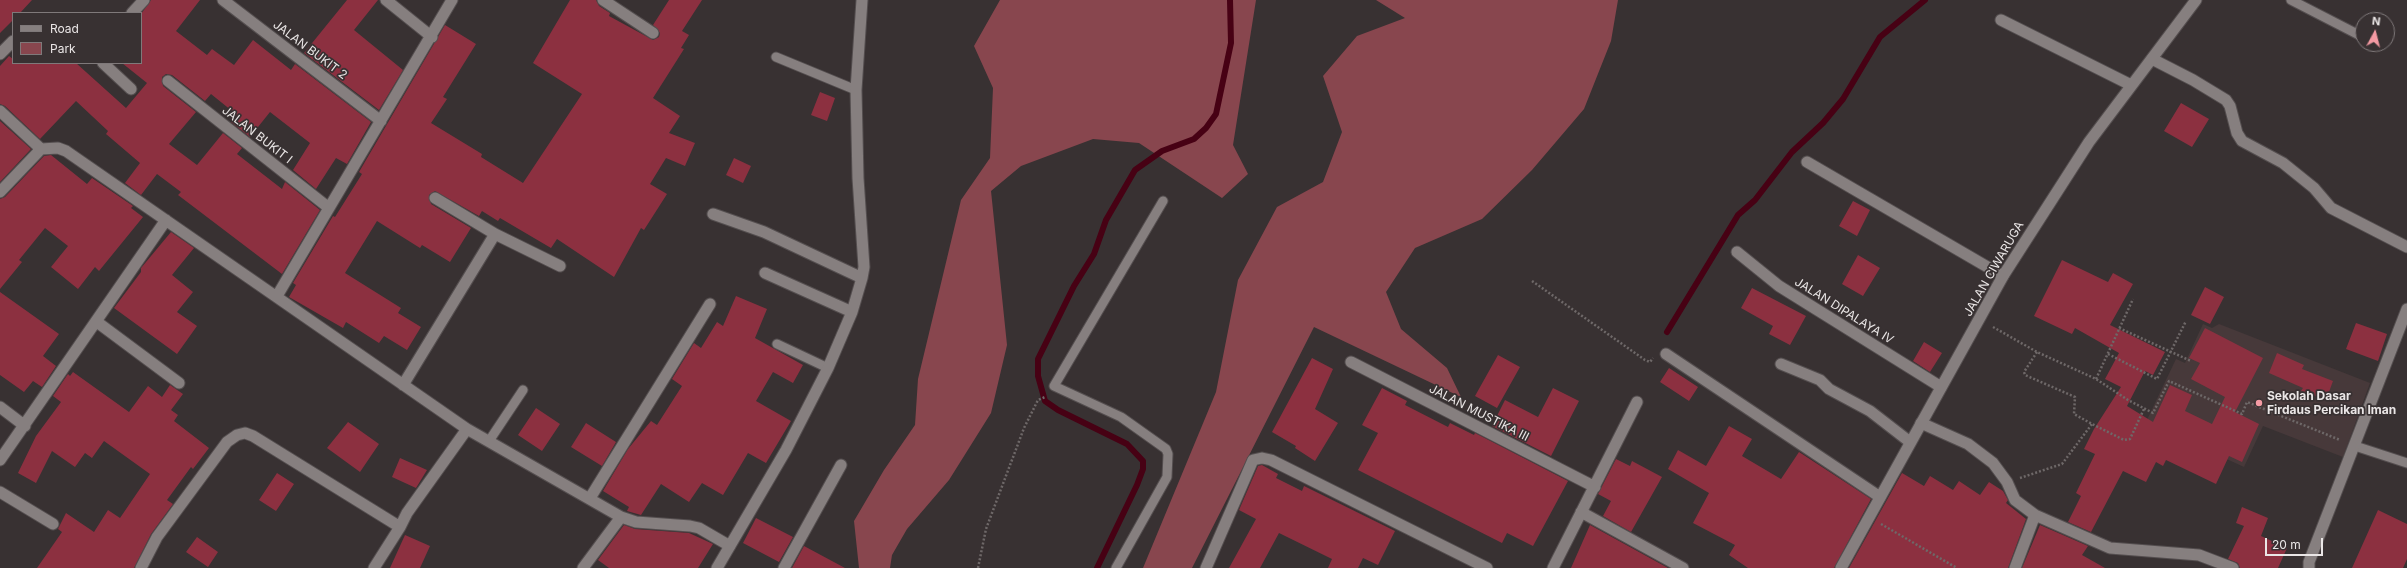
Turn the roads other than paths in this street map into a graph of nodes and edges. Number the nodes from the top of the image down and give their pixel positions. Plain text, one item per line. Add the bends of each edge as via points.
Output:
1 (144, 0) edge
2 (223, 0) edge
3 (386, 0) edge
4 (452, 0) edge
5 (603, 0) edge
6 (862, 0) edge
7 (2196, 0) edge
8 (2292, 0) edge
9 (133, 12) edge
10 (2001, 20) dead end
11 (653, 33) dead end
12 (2355, 33) edge
13 (432, 37) junction
14 (776, 56) dead end
15 (2152, 59) junction
16 (104, 64) edge
17 (168, 81) dead end
18 (2131, 85) junction
19 (131, 89) dead end
20 (856, 90) junction
21 (0, 111) edge
22 (381, 121) junction
23 (41, 149) junction
24 (1807, 162) dead end
25 (0, 192) edge
26 (435, 198) dead end
27 (1163, 201) dead end
28 (329, 208) junction
29 (713, 214) dead end
30 (166, 220) junction
31 (495, 234) junction
32 (2407, 247) edge
33 (1737, 252) dead end
34 (560, 266) dead end
35 (765, 273) dead end
36 (2003, 276) junction
37 (862, 278) junction
38 (277, 296) junction
39 (710, 304) dead end
40 (2407, 309) edge
41 (852, 312) junction
42 (97, 322) junction
43 (777, 344) dead end
44 (1666, 354) road end
45 (1351, 362) dead end
46 (1781, 364) dead end
47 (828, 368) junction
48 (179, 384) dead end
49 (403, 385) junction
50 (1941, 387) junction
51 (523, 390) dead end
52 (1637, 402) dead end
53 (0, 407) edge
54 (1922, 423) junction
55 (25, 426) junction
56 (467, 429) junction
57 (488, 441) junction
58 (1910, 442) junction
59 (2355, 446) junction
60 (0, 460) edge
61 (2407, 463) edge
62 (840, 465) dead end
63 (1595, 487) junction
64 (0, 492) edge
65 (1880, 497) junction
66 (590, 498) junction
67 (1581, 512) junction
68 (2035, 516) junction
69 (621, 517) junction
70 (53, 524) dead end
71 (400, 527) junction
72 (730, 546) junction
73 (144, 567) edge
74 (374, 568) edge
75 (583, 568) edge
76 (717, 568) edge
77 (784, 568) edge
78 (1116, 568) edge
79 (1206, 568) edge
80 (1487, 568) edge
81 (1553, 568) edge
82 (1683, 568) edge
83 (1841, 568) edge
84 (2015, 568) edge
85 (2233, 568) edge
86 (2309, 568) edge

1 - 9 street
2 - 22 street, JALAN BUKIT 2
3 - 13 street
4 - 13 street
5 - 11 street
6 - 20 street
7 - 15 street, JALAN CIWARUGA
8 - 12 lane
10 - 18 street
13 - 22 street
14 - 20 lane
15 - 18 street, JALAN CIWARUGA
15 - 32 street via 2226,100 2242,141 2283,163 2314,188 2331,208
16 - 19 street
17 - 28 street, JALAN BUKIT I
18 - 36 street, JALAN CIWARUGA via 2089,142
20 - 37 street via 864,267
21 - 23 street
22 - 28 street
23 - 25 street
23 - 30 street via 58,148 66,151
24 - 36 street
26 - 31 street
27 - 78 lane via 1054,386 1121,417 1166,448 1167,477
28 - 38 street
29 - 37 street via 764,232
30 - 38 street
30 - 42 street
31 - 34 street
31 - 49 street
33 - 50 street, JALAN DIPALAYA IV via 1779,286
35 - 41 street
36 - 50 street, JALAN CIWARUGA
37 - 41 street
38 - 49 street
39 - 66 street
40 - 59 street
41 - 47 street
42 - 48 street
42 - 55 street
43 - 47 lane
44 - 65 street
45 - 63 street, JALAN MUSTIKA III
46 - 58 street via 1820,380 1829,389 1870,411
47 - 72 street via 786,450
49 - 56 street
50 - 54 street, JALAN CIWARUGA
51 - 57 lane
52 - 63 street
53 - 55 street
54 - 58 street, JALAN CIWARUGA
54 - 68 street via 1968,444 1993,464 2015,500
55 - 60 street
56 - 57 street
56 - 71 street via 407,513
57 - 66 street
58 - 65 street, JALAN CIWARUGA
59 - 61 lane
59 - 86 street via 2309,562
62 - 77 street
63 - 67 street
64 - 70 street
65 - 83 street, JALAN CIWARUGA
66 - 69 street
67 - 81 street
67 - 82 street
68 - 84 street
68 - 85 street via 2110,548 2199,555
69 - 72 street via 636,522 699,528
69 - 75 street
71 - 73 street via 245,433 227,442 158,537
71 - 74 street
72 - 76 street
79 - 80 street via 1253,460 1262,458

